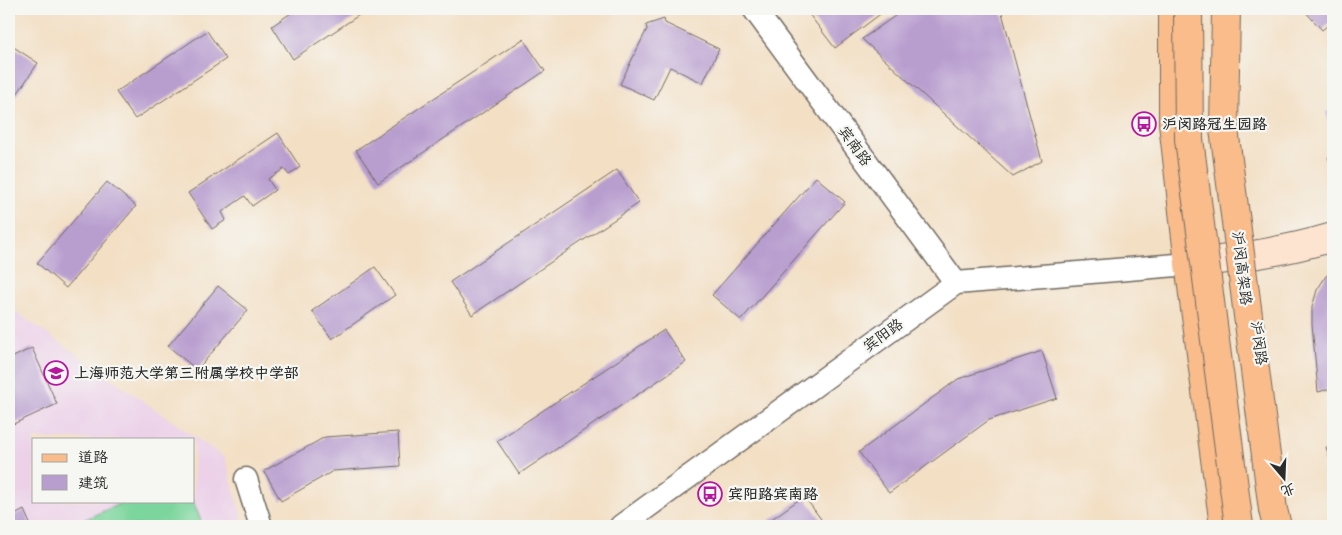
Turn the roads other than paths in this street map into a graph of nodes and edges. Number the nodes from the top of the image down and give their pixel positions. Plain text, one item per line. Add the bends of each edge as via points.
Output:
1 (754, 9) edge
2 (1173, 9) edge
3 (1188, 9) edge
4 (1226, 9) edge
5 (1237, 9) edge
6 (1333, 237) edge
7 (1248, 256) junction
8 (1189, 264) junction
9 (956, 283) junction
10 (246, 479) dead end
11 (261, 526) edge
12 (621, 526) edge
13 (1224, 526) edge
14 (1239, 526) edge
15 (1277, 526) edge
16 (1286, 526) edge

1 - 9 street, 宾南路
2 - 8 main road via 1173,124
3 - 14 main road, bridge via 1189,139
4 - 15 main road, 沪闵高架路, bridge via 1224,129
5 - 7 main road, 沪闵路 via 1232,130
6 - 7 street via 1296,248
7 - 8 street
7 - 16 main road, 沪闵路
8 - 9 street
8 - 13 main road
9 - 12 street, 宾阳路
10 - 11 street

